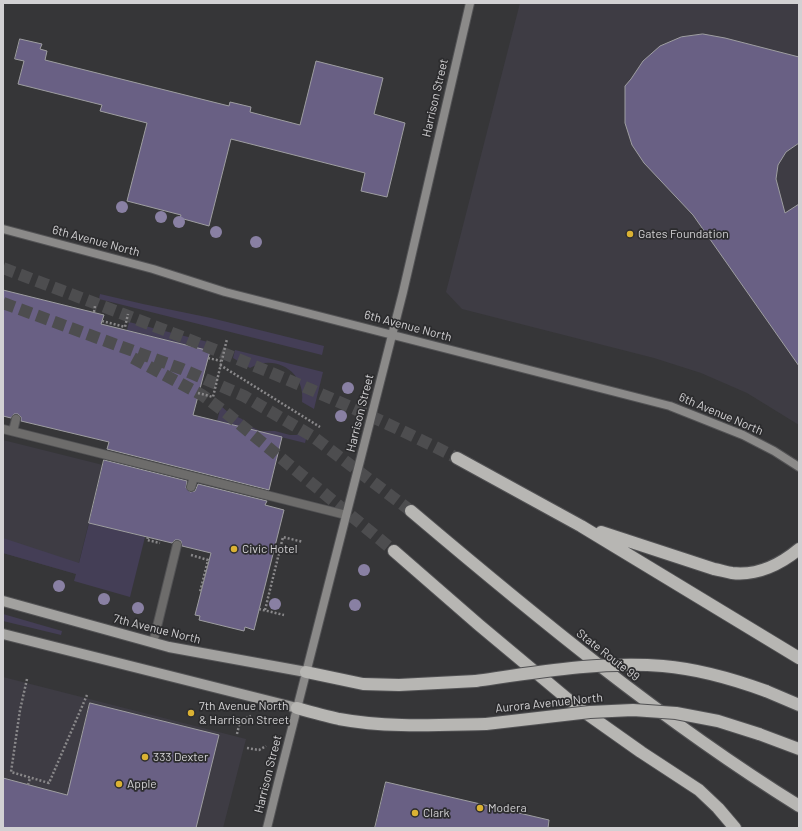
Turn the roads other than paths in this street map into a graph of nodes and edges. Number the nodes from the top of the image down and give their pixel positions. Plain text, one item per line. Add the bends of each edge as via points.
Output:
1 (470, 3) edge
2 (3, 229) edge
3 (392, 334) junction
4 (16, 419) dead end
5 (3, 429) edge
6 (13, 432) junction
7 (456, 458) tunnel mouth
8 (799, 467) edge
9 (194, 477) junction
10 (191, 487) dead end
11 (411, 511) tunnel mouth
12 (346, 515) junction
13 (581, 526) junction
14 (177, 545) dead end
15 (799, 549) edge
16 (394, 550) tunnel mouth
17 (3, 601) edge
18 (3, 634) edge
19 (153, 643) junction
20 (799, 658) edge
21 (306, 672) junction
22 (799, 705) edge
23 (297, 708) junction
24 (799, 750) edge
25 (799, 806) edge
26 (267, 828) edge
27 (735, 828) edge

1 - 3 main road, Harrison Street
2 - 3 main road, 6th Avenue North via 152,269 225,292
3 - 8 main road, 6th Avenue North via 670,406 743,435
3 - 12 main road, Harrison Street
4 - 6 lane
5 - 6 lane
6 - 9 lane
7 - 13 highway
9 - 10 lane
9 - 12 lane
11 - 25 highway, State Route 99 via 533,614 639,696 709,747
12 - 21 main road, Harrison Street
13 - 15 highway via 732,573 751,573 769,567 787,559
13 - 20 highway
14 - 19 lane
16 - 27 highway via 576,706 699,790
17 - 19 main road, 7th Avenue North
18 - 23 main road
19 - 21 main road, 7th Avenue North
21 - 22 highway, bridge via 363,684 399,685 476,681 552,670 629,664 664,666 733,679
21 - 23 main road, Harrison Street
23 - 24 highway, Aurora Avenue North, bridge via 339,719 422,725 486,724 590,712 633,710 676,713 759,734
23 - 26 main road, Harrison Street

